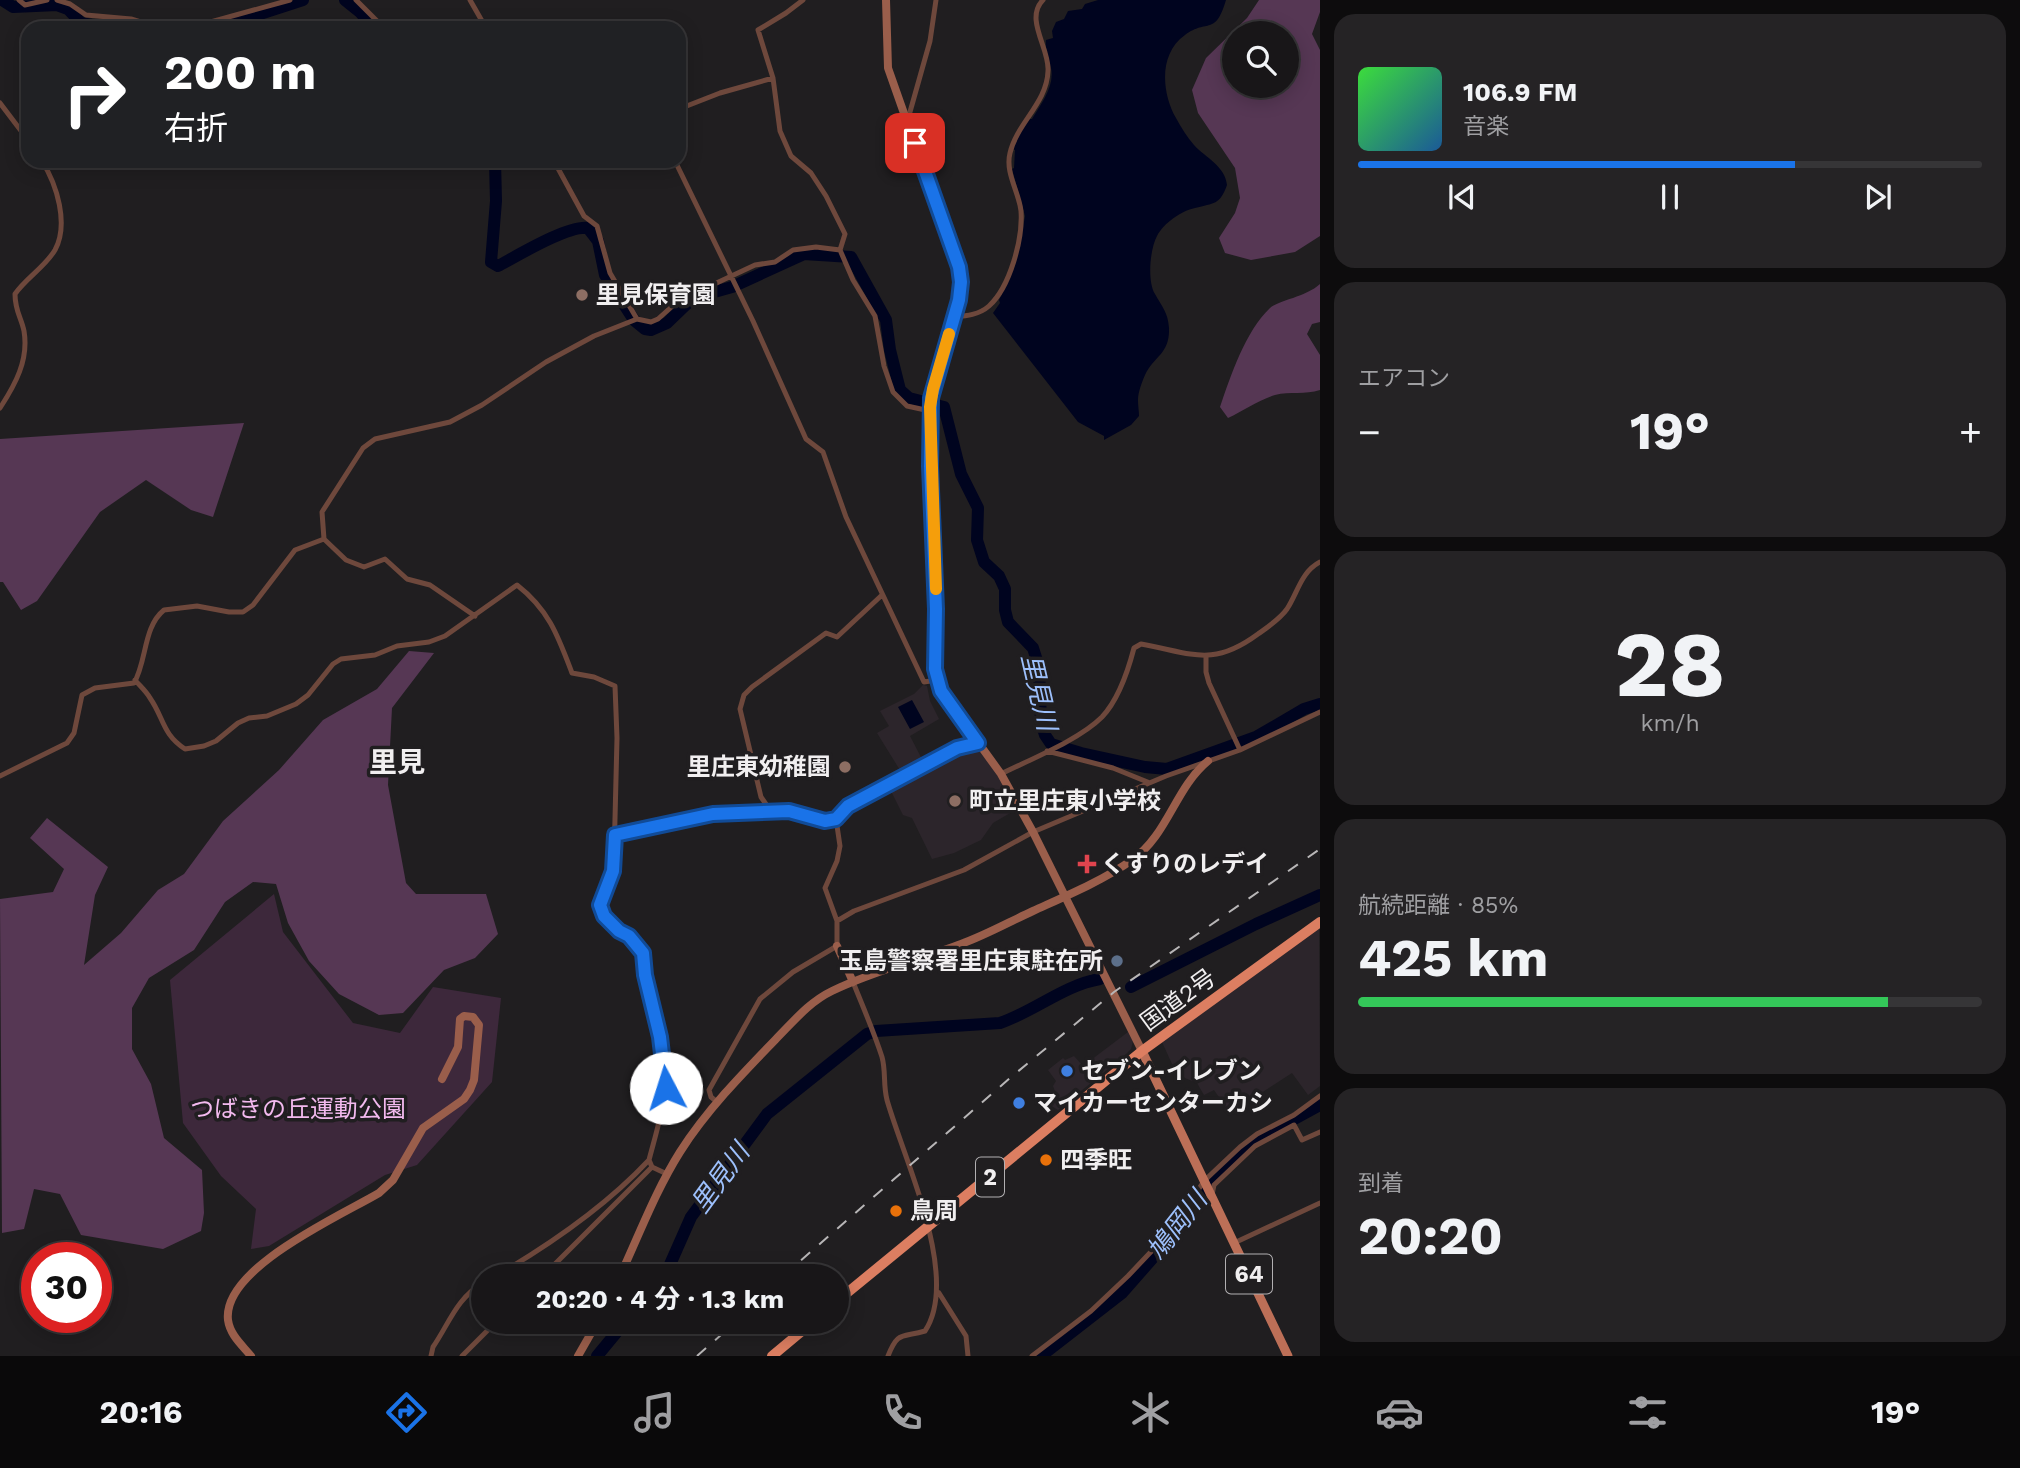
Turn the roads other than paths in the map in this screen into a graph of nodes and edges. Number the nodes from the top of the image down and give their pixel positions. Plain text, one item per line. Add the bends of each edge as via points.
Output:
1 (19, 0) edge
2 (47, 0) edge
3 (57, 0) edge
4 (290, 0) edge
5 (356, 0) edge
6 (470, 0) edge
7 (803, 0) edge
8 (886, 0) edge
9 (936, 0) edge
10 (1043, 0) edge
11 (137, 21) edge
12 (214, 21) edge
13 (377, 21) edge
14 (482, 21) edge
15 (773, 78) junction
16 (0, 103) edge
17 (686, 105) edge
18 (907, 122) junction
19 (21, 130) edge
20 (46, 168) edge
21 (558, 168) edge
22 (678, 168) edge
23 (840, 250) junction
24 (731, 277) junction
25 (954, 317) junction
26 (638, 319) junction
27 (930, 405) junction
28 (0, 408) edge
29 (324, 539) junction
30 (1320, 562) edge
31 (882, 596) junction
32 (475, 617) junction
33 (1206, 656) junction
34 (135, 680) junction
35 (937, 680) junction
36 (1320, 712) edge
37 (978, 743) junction
38 (1049, 750) junction
39 (1240, 750) junction
40 (1208, 761) junction
41 (1001, 774) junction
42 (0, 776) edge
43 (1150, 783) junction
44 (770, 810) junction
45 (836, 819) junction
46 (1033, 832) junction
47 (615, 835) junction
48 (1065, 896) junction
49 (837, 921) junction
50 (1320, 923) edge
51 (837, 946) junction
52 (853, 982) junction
53 (1142, 1051) junction
54 (442, 1079) dead end
55 (1320, 1096) edge
56 (718, 1102) junction
57 (1320, 1132) edge
58 (649, 1160) junction
59 (652, 1167) junction
60 (667, 1174) junction
61 (1205, 1180) junction
62 (1211, 1193) junction
63 (1320, 1203) edge
64 (929, 1228) junction
65 (1234, 1243) junction
66 (514, 1264) edge
67 (555, 1264) edge
68 (626, 1264) edge
69 (937, 1290) junction
70 (471, 1292) edge
71 (849, 1292) edge
72 (485, 1334) edge
73 (591, 1334) edge
74 (798, 1334) edge
75 (251, 1356) edge
76 (431, 1356) edge
77 (462, 1356) edge
78 (578, 1356) edge
79 (772, 1356) edge
80 (888, 1356) edge
81 (968, 1356) edge
82 (1032, 1356) edge
83 (1288, 1356) edge

1 - 2 street via 25,5
3 - 11 street via 86,15
4 - 12 street
5 - 13 street
6 - 14 street
7 - 15 street via 758,30
8 - 18 street via 887,58
9 - 18 street via 930,41
10 - 25 street via 1035,17 1049,70 1038,105 1018,133 1008,160 1021,211 1011,270 988,307
15 - 17 street
15 - 23 street via 780,131 791,156 811,173 826,196 845,234
16 - 19 street
18 - 25 street via 961,275
20 - 28 street via 59,207 60,233 55,250 15,294 25,350 20,371
21 - 26 street via 584,216 597,226 610,273
22 - 24 street
23 - 24 street via 793,250 775,262 755,265
23 - 27 street via 875,316 893,392 907,406
24 - 26 street via 678,300 658,319
24 - 31 street via 806,439 823,452
25 - 27 street
26 - 29 street via 546,362 450,422 367,444 322,512
27 - 35 street
29 - 32 street via 346,560 364,567 385,559 407,579 429,586
29 - 34 street via 295,550 243,612 197,606 164,610 153,623
30 - 33 street via 1304,575 1286,611 1273,623 1230,652
31 - 35 street via 924,682
31 - 44 street via 837,637 826,633 744,695 740,709 743,731 761,797
32 - 34 street via 429,642 341,659 296,704 238,723 204,746 185,749 174,742 151,698
32 - 47 street via 517,585 552,622 572,673 615,686
33 - 38 street via 1141,644 1133,648 1126,675 1103,716
33 - 39 street via 1209,683
34 - 42 street via 82,695 74,733 67,743
35 - 37 street
36 - 39 street
37 - 41 street
37 - 45 street via 945,754 848,806
38 - 41 street
38 - 43 street
39 - 40 street
40 - 43 street
40 - 48 street via 1187,783 1149,846 1121,867
41 - 46 street
43 - 46 street
44 - 45 street
44 - 47 street via 713,814
45 - 49 street via 840,846 825,888
46 - 48 street
46 - 49 street via 964,870
47 - 58 street via 613,871 600,905 604,916 643,953 664,1062 666,1088
48 - 52 street via 964,944
48 - 53 street
49 - 51 street
50 - 53 highway, 国道2号 / 2
51 - 52 street
51 - 56 street via 793,972 760,999 709,1090
52 - 56 street via 812,1003
52 - 64 street via 882,1057 887,1101
53 - 61 main road, 64
53 - 64 highway, 国道2号 / 2
54 - 75 street via 458,1047 460,1019 473,1017 479,1025 474,1080 464,1099 423,1128 393,1180 379,1193 277,1250 233,1297 229,1327
55 - 61 street via 1257,1134
56 - 60 street
57 - 62 street via 1302,1140 1294,1125 1255,1146
58 - 59 street
58 - 66 street via 628,1183 573,1226
59 - 60 street
59 - 67 street
60 - 68 street
61 - 62 main road, 64
61 - 82 street via 1164,1238 1128,1276
62 - 65 main road, 64
63 - 65 street
64 - 69 street
64 - 71 highway, 国道2号 / 2
65 - 83 main road, 64
69 - 80 street via 933,1319 925,1331 894,1340
69 - 81 street via 966,1336
70 - 76 street via 461,1299
72 - 77 street
73 - 78 street
74 - 79 highway

